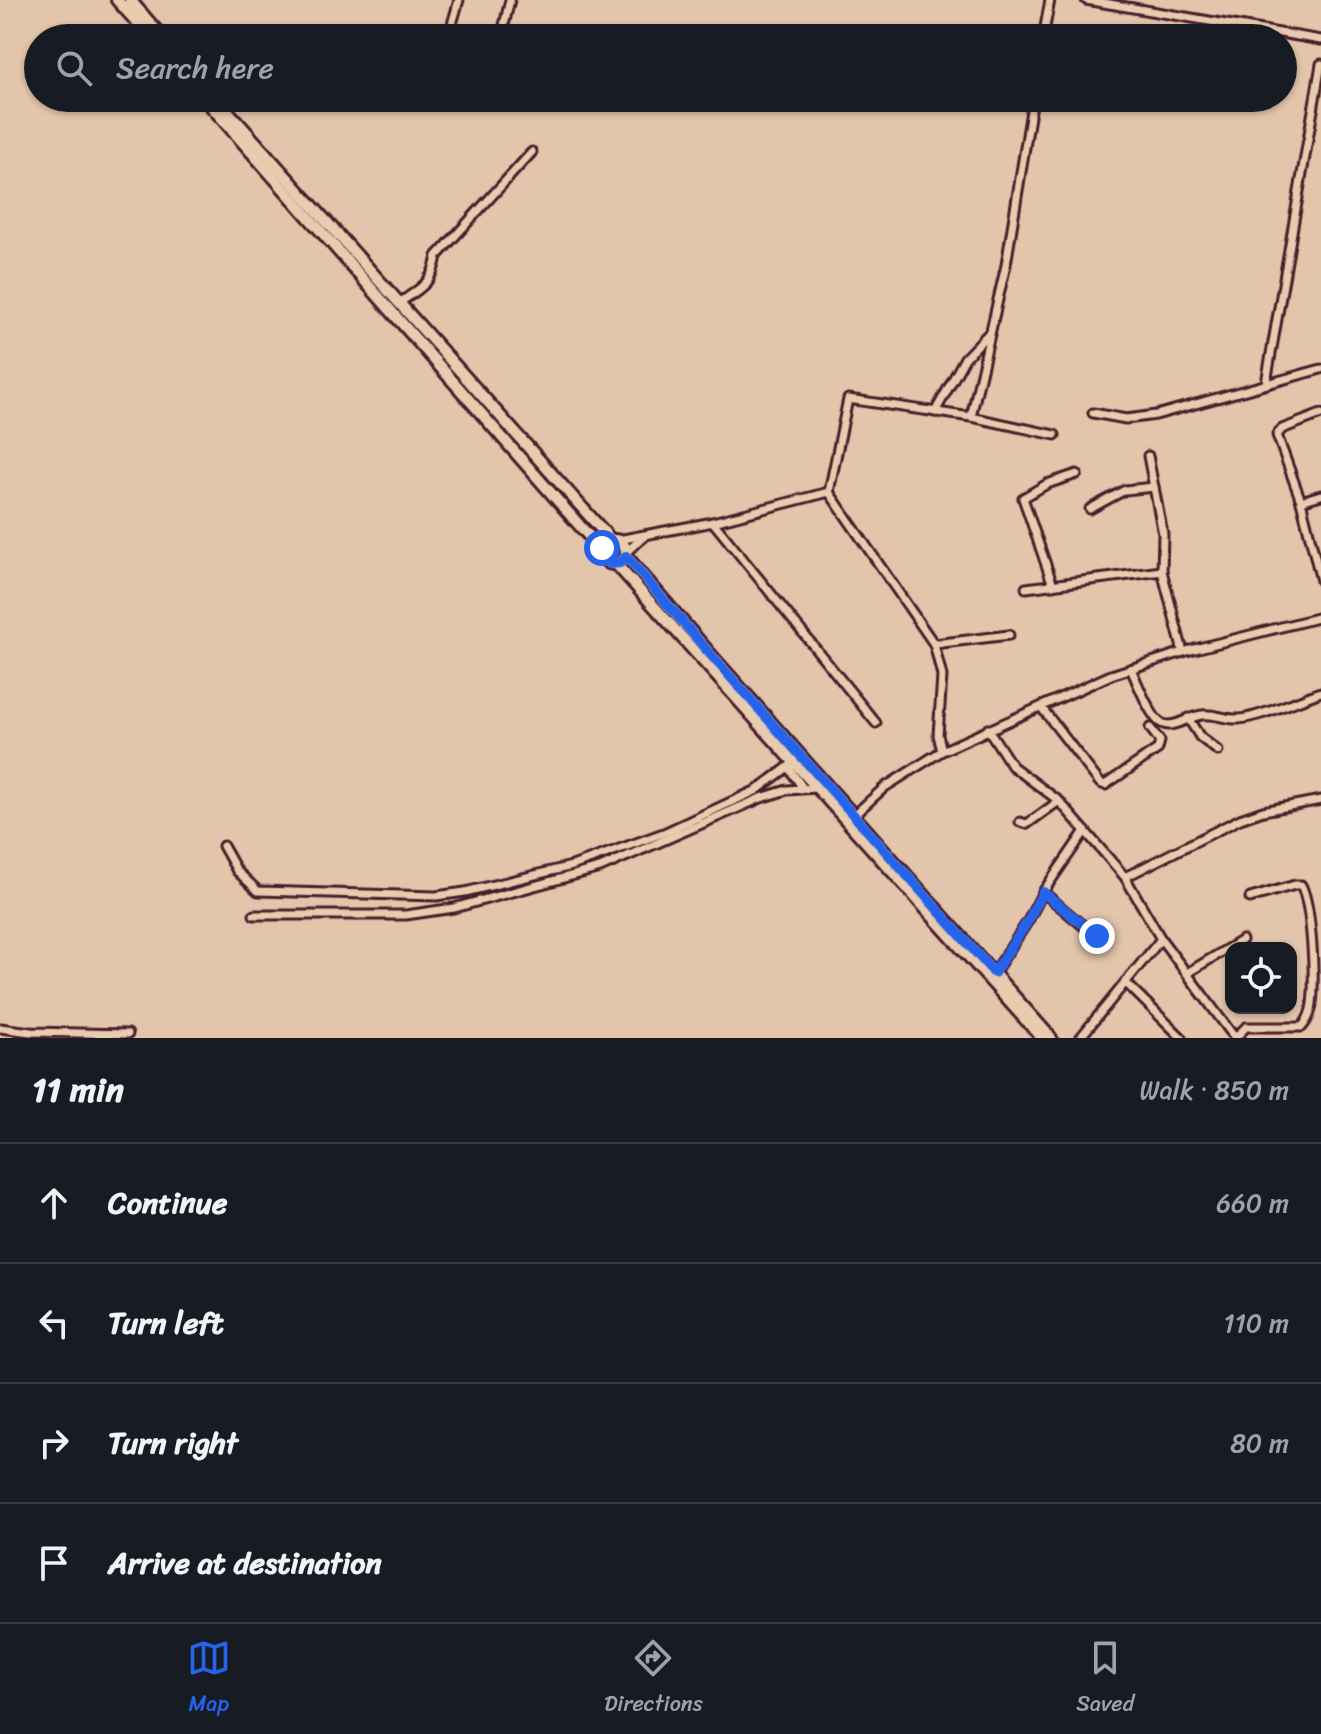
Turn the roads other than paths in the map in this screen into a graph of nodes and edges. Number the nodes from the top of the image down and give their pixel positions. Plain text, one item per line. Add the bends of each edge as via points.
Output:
1 (117, 0) edge
2 (130, 0) edge
3 (459, 0) edge
4 (510, 0) edge
5 (1050, 0) edge
6 (1086, 0) edge
7 (138, 24) edge
8 (151, 24) edge
9 (452, 24) edge
10 (504, 24) edge
11 (1046, 24) edge
12 (1227, 24) edge
13 (1297, 36) edge
14 (1321, 40) edge
15 (1321, 64) edge
16 (216, 112) edge
17 (228, 112) edge
18 (1031, 112) edge
19 (532, 152) dead end
20 (399, 303) junction
21 (991, 331) junction
22 (1321, 369) edge
23 (1266, 383) junction
24 (935, 412) junction
25 (1093, 413) dead end
26 (1321, 414) edge
27 (971, 417) junction
28 (1055, 435) dead end
29 (1148, 456) dead end
30 (1077, 474) dead end
31 (1154, 487) junction
32 (829, 492) junction
33 (1321, 495) edge
34 (1301, 501) junction
35 (1090, 509) dead end
36 (713, 522) junction
37 (645, 536) junction
38 (614, 540) junction
39 (1316, 544) edge
40 (602, 551) junction
41 (626, 554) junction
42 (616, 564) junction
43 (1162, 571) junction
44 (1321, 581) edge
45 (1053, 585) junction
46 (1026, 588) dead end
47 (1321, 617) edge
48 (1009, 635) dead end
49 (934, 644) junction
50 (1183, 652) junction
51 (1131, 669) junction
52 (1321, 692) edge
53 (1041, 707) junction
54 (1188, 718) junction
55 (876, 723) dead end
56 (1150, 728) dead end
57 (988, 729) junction
58 (942, 751) junction
59 (1218, 751) dead end
60 (791, 764) junction
61 (776, 775) junction
62 (803, 788) junction
63 (819, 788) junction
64 (787, 790) junction
65 (1321, 800) edge
66 (1059, 801) junction
67 (853, 816) junction
68 (1020, 822) dead end
69 (1085, 831) junction
70 (223, 846) dead end
71 (1125, 877) junction
72 (1043, 892) junction
73 (1250, 898) dead end
74 (254, 915) dead end
75 (1161, 939) junction
76 (1100, 940) dead end
77 (1242, 940) dead end
78 (994, 973) junction
79 (1187, 973) junction
80 (1125, 982) junction
81 (1317, 1006) edge
82 (0, 1028) edge
83 (128, 1034) dead end
84 (1042, 1038) edge
85 (1051, 1038) edge
86 (1080, 1038) edge
87 (1182, 1038) edge

1 - 7 street
2 - 8 street
3 - 9 street
4 - 10 street
5 - 11 street
6 - 12 street
13 - 14 street
15 - 23 street
16 - 40 street
17 - 20 street
18 - 21 street
19 - 20 street via 437,256 427,284
20 - 38 street
21 - 24 street via 965,358
21 - 27 street
22 - 23 street
23 - 25 street via 1156,415 1126,419
24 - 27 street
24 - 32 street via 848,399
26 - 34 street via 1277,435
27 - 28 street
29 - 31 street
30 - 45 street via 1023,498
31 - 35 street via 1125,490
31 - 43 street via 1163,534
32 - 36 street
32 - 49 street
33 - 34 street
34 - 39 street
36 - 37 street
36 - 55 street
37 - 38 street
37 - 41 street
38 - 40 street
38 - 41 street via 624,544
39 - 44 street
40 - 42 street via 607,562
41 - 42 street
41 - 67 street
42 - 60 street
43 - 45 street
43 - 50 street
45 - 46 street
47 - 50 street
48 - 49 street
49 - 58 street via 942,676
50 - 51 street
51 - 53 street
51 - 54 street via 1160,723
52 - 54 street via 1237,720 1205,714
53 - 56 street via 1105,785 1158,749 1160,741
53 - 57 street
54 - 59 street
57 - 58 street
57 - 66 street via 1012,766
58 - 67 street via 885,787
60 - 61 street
60 - 62 street
60 - 63 street
61 - 64 street
61 - 70 street via 757,790 620,850 436,896 258,891 237,871
62 - 63 street
62 - 64 street
63 - 84 street
64 - 74 street via 600,868 454,908 406,915
65 - 71 street via 1240,819
66 - 68 street via 1027,824
66 - 69 street
67 - 78 street
69 - 71 street
69 - 72 street
71 - 75 street
72 - 76 street
72 - 78 street
73 - 81 street via 1301,885
75 - 79 street
75 - 80 street
77 - 79 street
78 - 85 street
79 - 81 street via 1235,1038 1246,1027 1302,1027
80 - 86 street
80 - 87 street
82 - 83 street

